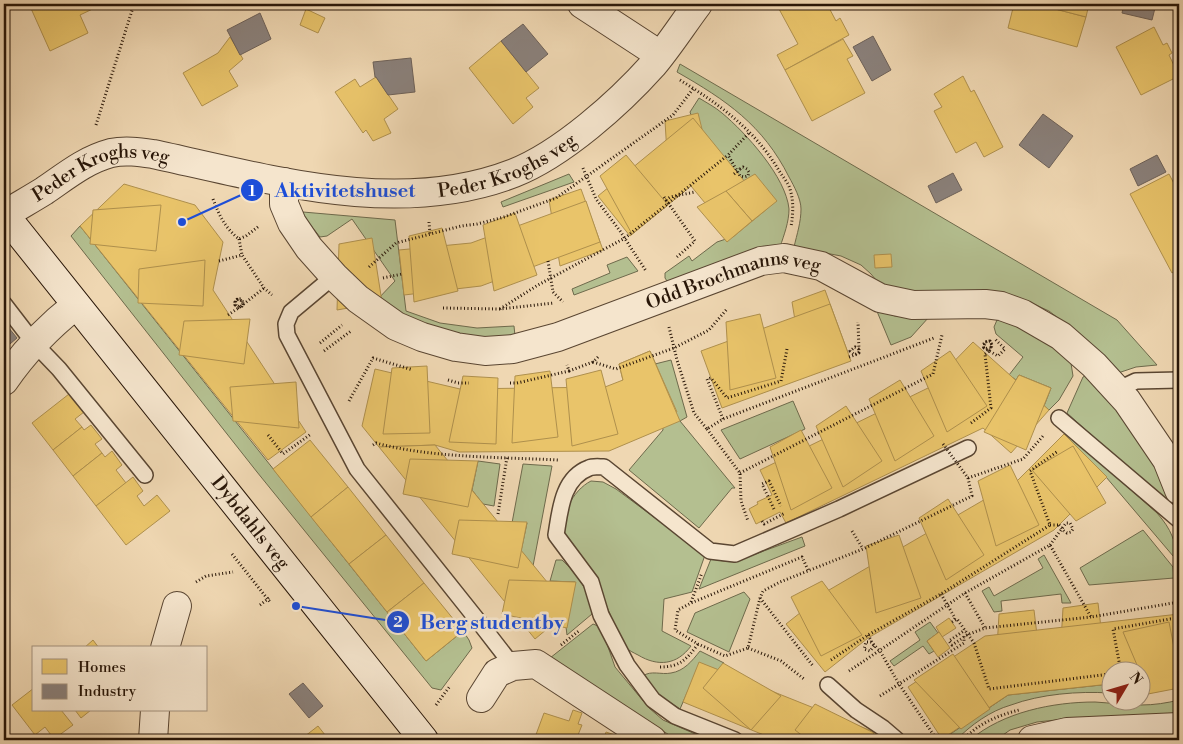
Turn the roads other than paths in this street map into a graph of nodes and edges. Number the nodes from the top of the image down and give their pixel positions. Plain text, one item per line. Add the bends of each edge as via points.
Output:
1 (582, 4) edge
2 (698, 4) edge
3 (658, 59) junction
4 (284, 182) junction
5 (4, 215) edge
6 (340, 282) junction
7 (4, 304) edge
8 (76, 305) junction
9 (34, 343) junction
10 (1179, 380) edge
11 (4, 381) edge
12 (1117, 390) junction
13 (1059, 418) dead end
14 (968, 448) dead end
15 (144, 475) dead end
16 (1179, 490) edge
17 (1179, 520) edge
18 (177, 606) road end
19 (166, 646) edge
20 (513, 666) junction
21 (828, 685) road end
22 (481, 698) dead end
23 (155, 712) edge
24 (1179, 727) edge
25 (153, 740) edge
26 (424, 740) edge
27 (652, 740) edge
28 (735, 740) edge
29 (897, 740) edge
30 (1032, 740) edge

1 - 3 street
2 - 3 street, Peder Kroghs veg
3 - 4 street, Peder Kroghs veg via 635,84 580,132 514,173 453,189 418,194 344,190
4 - 5 street, Peder Kroghs veg via 153,154 113,153 94,158 76,168
4 - 6 street, Odd Brochmanns veg via 284,204 292,223 309,248
5 - 8 street, Dybdahls veg
6 - 12 street, Odd Brochmanns veg via 396,326 422,337 485,352 558,338 761,261 784,258 821,266 880,298 980,312 1001,306 1024,314 1061,336
6 - 20 lane via 291,312 286,324 287,335 357,470
7 - 9 lane
8 - 9 street
8 - 26 street, Dybdahls veg
9 - 11 street
9 - 15 lane via 59,369
10 - 12 lane via 1136,381
12 - 16 street, Odd Brochmanns veg via 1167,460
13 - 17 lane
14 - 28 lane via 735,554 710,551 604,467 590,467 576,475 561,501 556,535 591,582 600,614 627,665 653,700 675,716
18 - 19 street
20 - 22 street via 497,673
20 - 27 street via 536,664
21 - 29 lane
23 - 25 street
24 - 30 street via 1067,732

